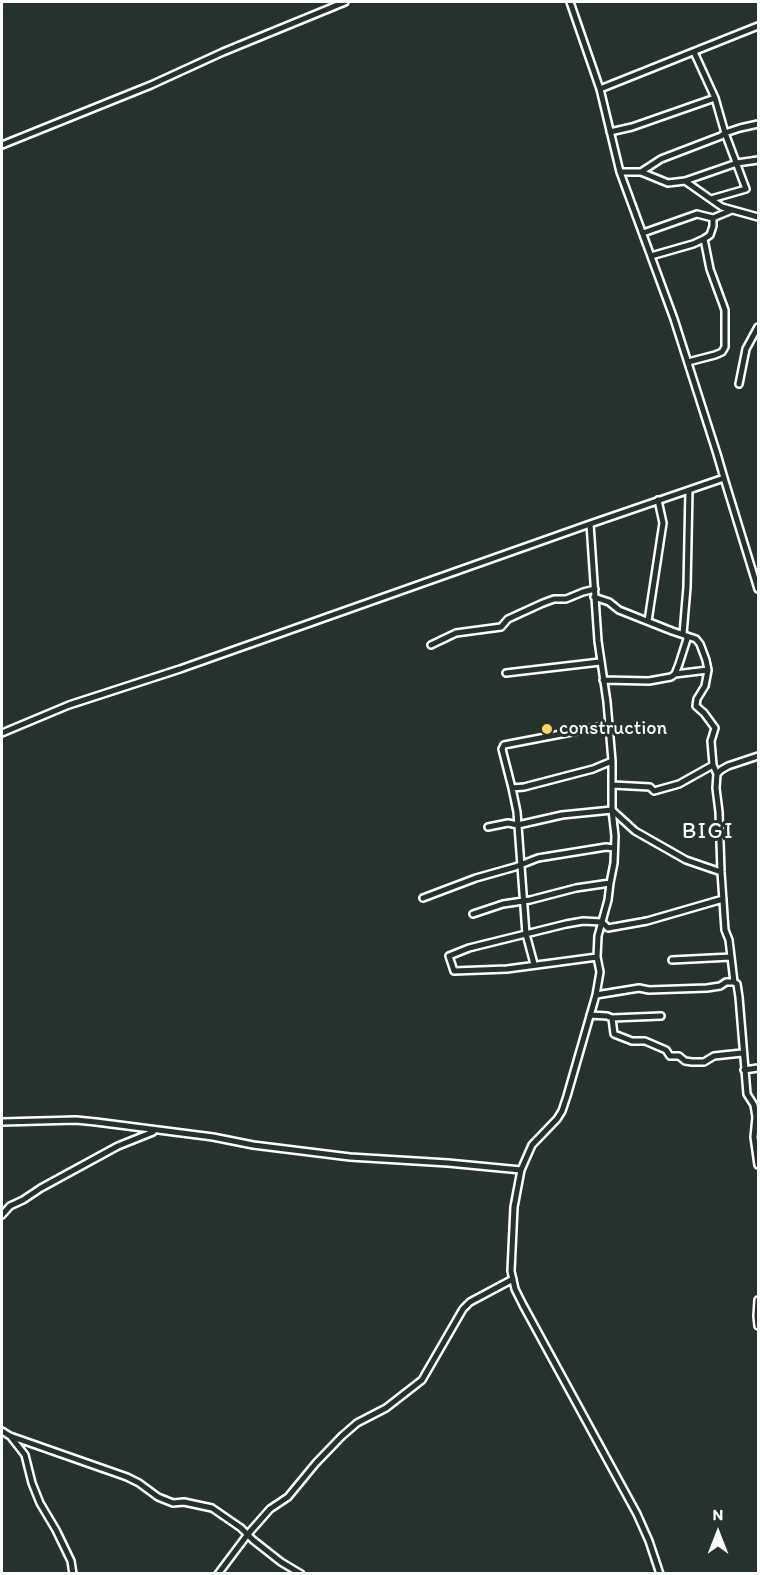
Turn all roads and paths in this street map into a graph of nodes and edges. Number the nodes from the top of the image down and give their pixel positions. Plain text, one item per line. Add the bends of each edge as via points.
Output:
1 (345, 2) edge
2 (570, 2) edge
3 (759, 26) edge
4 (693, 52) junction
5 (600, 90) junction
6 (715, 98) junction
7 (759, 124) edge
8 (610, 132) junction
9 (725, 133) junction
10 (2, 145) edge
11 (759, 160) edge
12 (737, 163) junction
13 (620, 172) junction
14 (641, 172) junction
15 (684, 181) junction
16 (711, 199) junction
17 (732, 210) junction
18 (759, 217) edge
19 (713, 218) junction
20 (643, 233) junction
21 (704, 238) junction
22 (651, 256) junction
23 (759, 327) edge
24 (688, 362) junction
25 (739, 384) dead end
26 (724, 478) junction
27 (689, 490) junction
28 (658, 500) junction
29 (590, 524) junction
30 (759, 560) edge
31 (750, 564) junction
32 (595, 589) junction
33 (759, 590) edge
34 (594, 597) junction
35 (648, 621) junction
36 (685, 635) junction
37 (431, 645) dead end
38 (600, 662) junction
39 (708, 670) junction
40 (506, 673) dead end
41 (675, 674) junction
42 (603, 680) junction
43 (608, 725) junction
44 (2, 733) edge
45 (759, 756) edge
46 (612, 761) junction
47 (713, 765) junction
48 (717, 774) junction
49 (613, 785) junction
50 (513, 788) junction
51 (612, 810) junction
52 (518, 825) junction
53 (488, 827) dead end
54 (614, 848) junction
55 (520, 865) junction
56 (721, 872) junction
57 (610, 883) junction
58 (423, 898) dead end
59 (723, 899) junction
60 (524, 902) junction
61 (472, 914) dead end
62 (602, 922) junction
63 (526, 934) junction
64 (597, 957) junction
65 (730, 957) junction
66 (672, 960) dead end
67 (534, 964) junction
68 (734, 982) junction
69 (596, 995) junction
70 (590, 1015) junction
71 (661, 1016) dead end
72 (612, 1018) junction
73 (742, 1053) junction
74 (759, 1068) edge
75 (744, 1070) junction
76 (2, 1122) edge
77 (158, 1131) junction
78 (759, 1165) edge
79 (521, 1170) junction
80 (2, 1213) edge
81 (513, 1279) junction
82 (759, 1299) edge
83 (759, 1326) edge
84 (2, 1431) edge
85 (10, 1436) junction
86 (248, 1534) junction
87 (73, 1574) edge
88 (218, 1574) edge
89 (301, 1574) edge
90 (660, 1574) edge

1 - 10 street
2 - 5 street
3 - 4 street
4 - 5 street
4 - 6 street
5 - 8 street
6 - 8 street
6 - 9 street
7 - 9 street
8 - 13 street
9 - 12 street
9 - 14 street via 661,159
11 - 12 street
12 - 15 street
12 - 16 street via 746,189
13 - 14 street
13 - 20 street
14 - 15 street via 668,183
15 - 16 street
16 - 17 street
17 - 18 street
17 - 19 street
19 - 20 street via 698,214
19 - 21 street via 710,235
20 - 22 street
21 - 22 street
21 - 24 street via 725,310 725,347 716,355
22 - 24 street
23 - 25 street via 746,349
24 - 26 street
26 - 27 street
26 - 31 street
27 - 28 street
27 - 36 street
28 - 29 street
28 - 35 street via 663,524
29 - 32 street
29 - 44 street via 69,705
30 - 31 street
31 - 33 street
32 - 34 street
32 - 37 street via 543,603 508,619 501,627 456,633
34 - 35 street
34 - 38 street
35 - 36 street
36 - 39 street via 700,644
36 - 41 street
38 - 40 street
38 - 42 street
39 - 41 street
39 - 47 street via 696,706 715,728 711,741
41 - 42 street via 649,681
42 - 43 street
43 - 46 street
43 - 50 street via 504,746
45 - 48 street via 728,765
46 - 49 street
46 - 50 street
47 - 48 street
47 - 49 street via 679,784 654,791 650,787
48 - 56 street
49 - 51 street
50 - 52 street
51 - 52 street
51 - 54 street
51 - 56 street via 645,837 686,860
52 - 53 street
52 - 55 street
54 - 55 street via 538,858
54 - 57 street
55 - 58 street
55 - 60 street
56 - 59 street
57 - 60 street
57 - 62 street
59 - 62 street via 608,928
59 - 65 street
60 - 61 street
60 - 63 street
62 - 63 street via 583,921
62 - 64 street
63 - 67 street
63 - 67 street via 449,956 454,971
64 - 67 street
64 - 69 street via 600,972
65 - 66 street
65 - 68 street
68 - 69 street via 707,988 639,988
68 - 73 street via 739,997
69 - 70 street
70 - 72 street
70 - 79 street via 562,1111 532,1144
71 - 72 street
72 - 73 street via 614,1034 645,1041 666,1050 670,1056 704,1062 714,1056
73 - 75 street
74 - 75 street
75 - 78 street via 747,1094 756,1117 754,1137
76 - 77 street via 76,1120
77 - 79 street via 351,1157
77 - 80 street via 118,1146
79 - 81 street via 514,1207
81 - 86 street via 470,1302 422,1380 342,1436 288,1497 270,1509
81 - 90 street via 523,1305 650,1540
82 - 83 street
84 - 85 street
85 - 86 street via 127,1477 173,1503 212,1508
85 - 87 street via 25,1455 32,1484 71,1561
86 - 88 street
86 - 89 street

